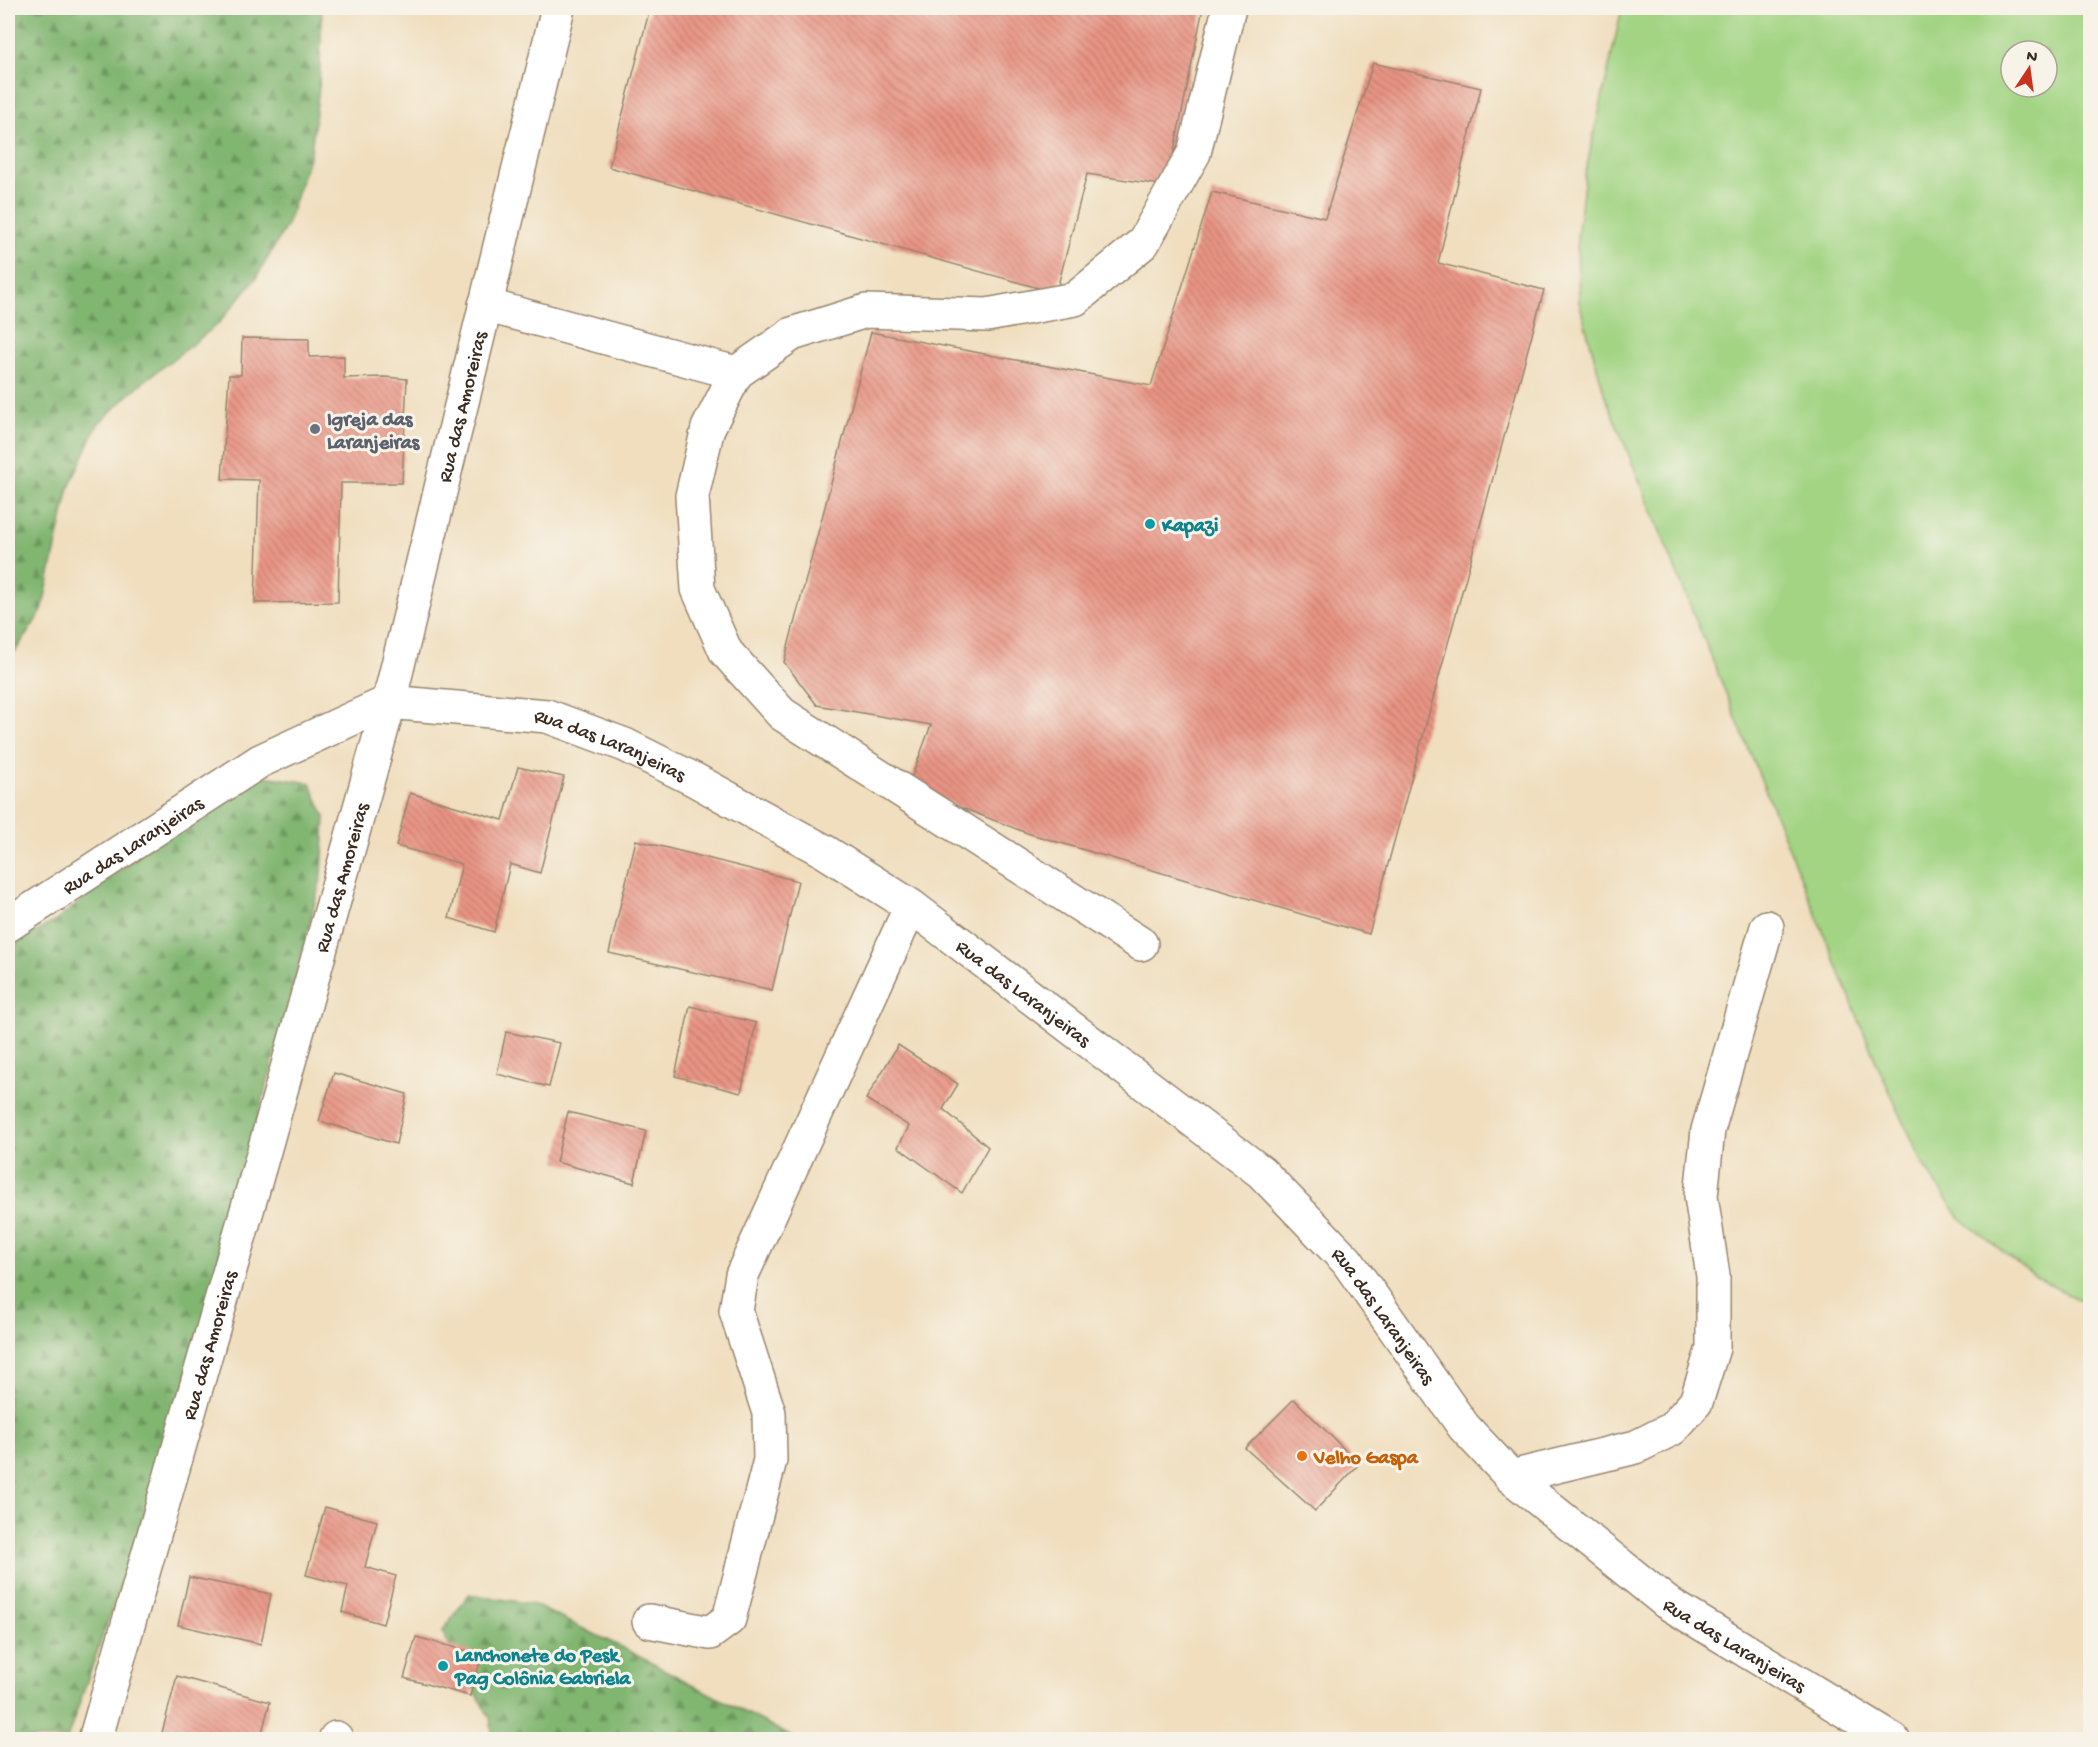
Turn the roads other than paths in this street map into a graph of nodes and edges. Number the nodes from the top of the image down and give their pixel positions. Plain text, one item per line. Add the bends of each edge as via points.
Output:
1 (558, 8) edge
2 (1229, 8) edge
3 (485, 305) junction
4 (736, 373) junction
5 (388, 702) junction
6 (911, 906) junction
7 (8, 925) edge
8 (1767, 927) dead end
9 (1141, 944) dead end
10 (1511, 1477) junction
11 (649, 1621) dead end
12 (1892, 1739) edge
13 (95, 1740) edge

1 - 3 street, Rua das Amoreiras
2 - 4 street via 1194,153 1143,243 1075,299 987,315 866,311 792,334
3 - 4 street
3 - 5 street, Rua das Amoreiras
4 - 9 street via 708,428 692,496 698,589 726,652 782,714
5 - 6 street, Rua das Laranjeiras via 547,716 625,745 824,851
5 - 7 street, Rua das Laranjeiras via 260,761
5 - 13 street, Rua das Amoreiras
6 - 10 street, Rua das Laranjeiras via 1261,1172 1347,1261 1464,1427
6 - 11 street via 742,1275 736,1311 769,1413 770,1460 729,1619 710,1633
8 - 10 street via 1708,1130 1701,1196 1713,1276 1713,1348 1696,1402 1672,1428 1636,1448
10 - 12 street, Rua das Laranjeiras via 1666,1602

